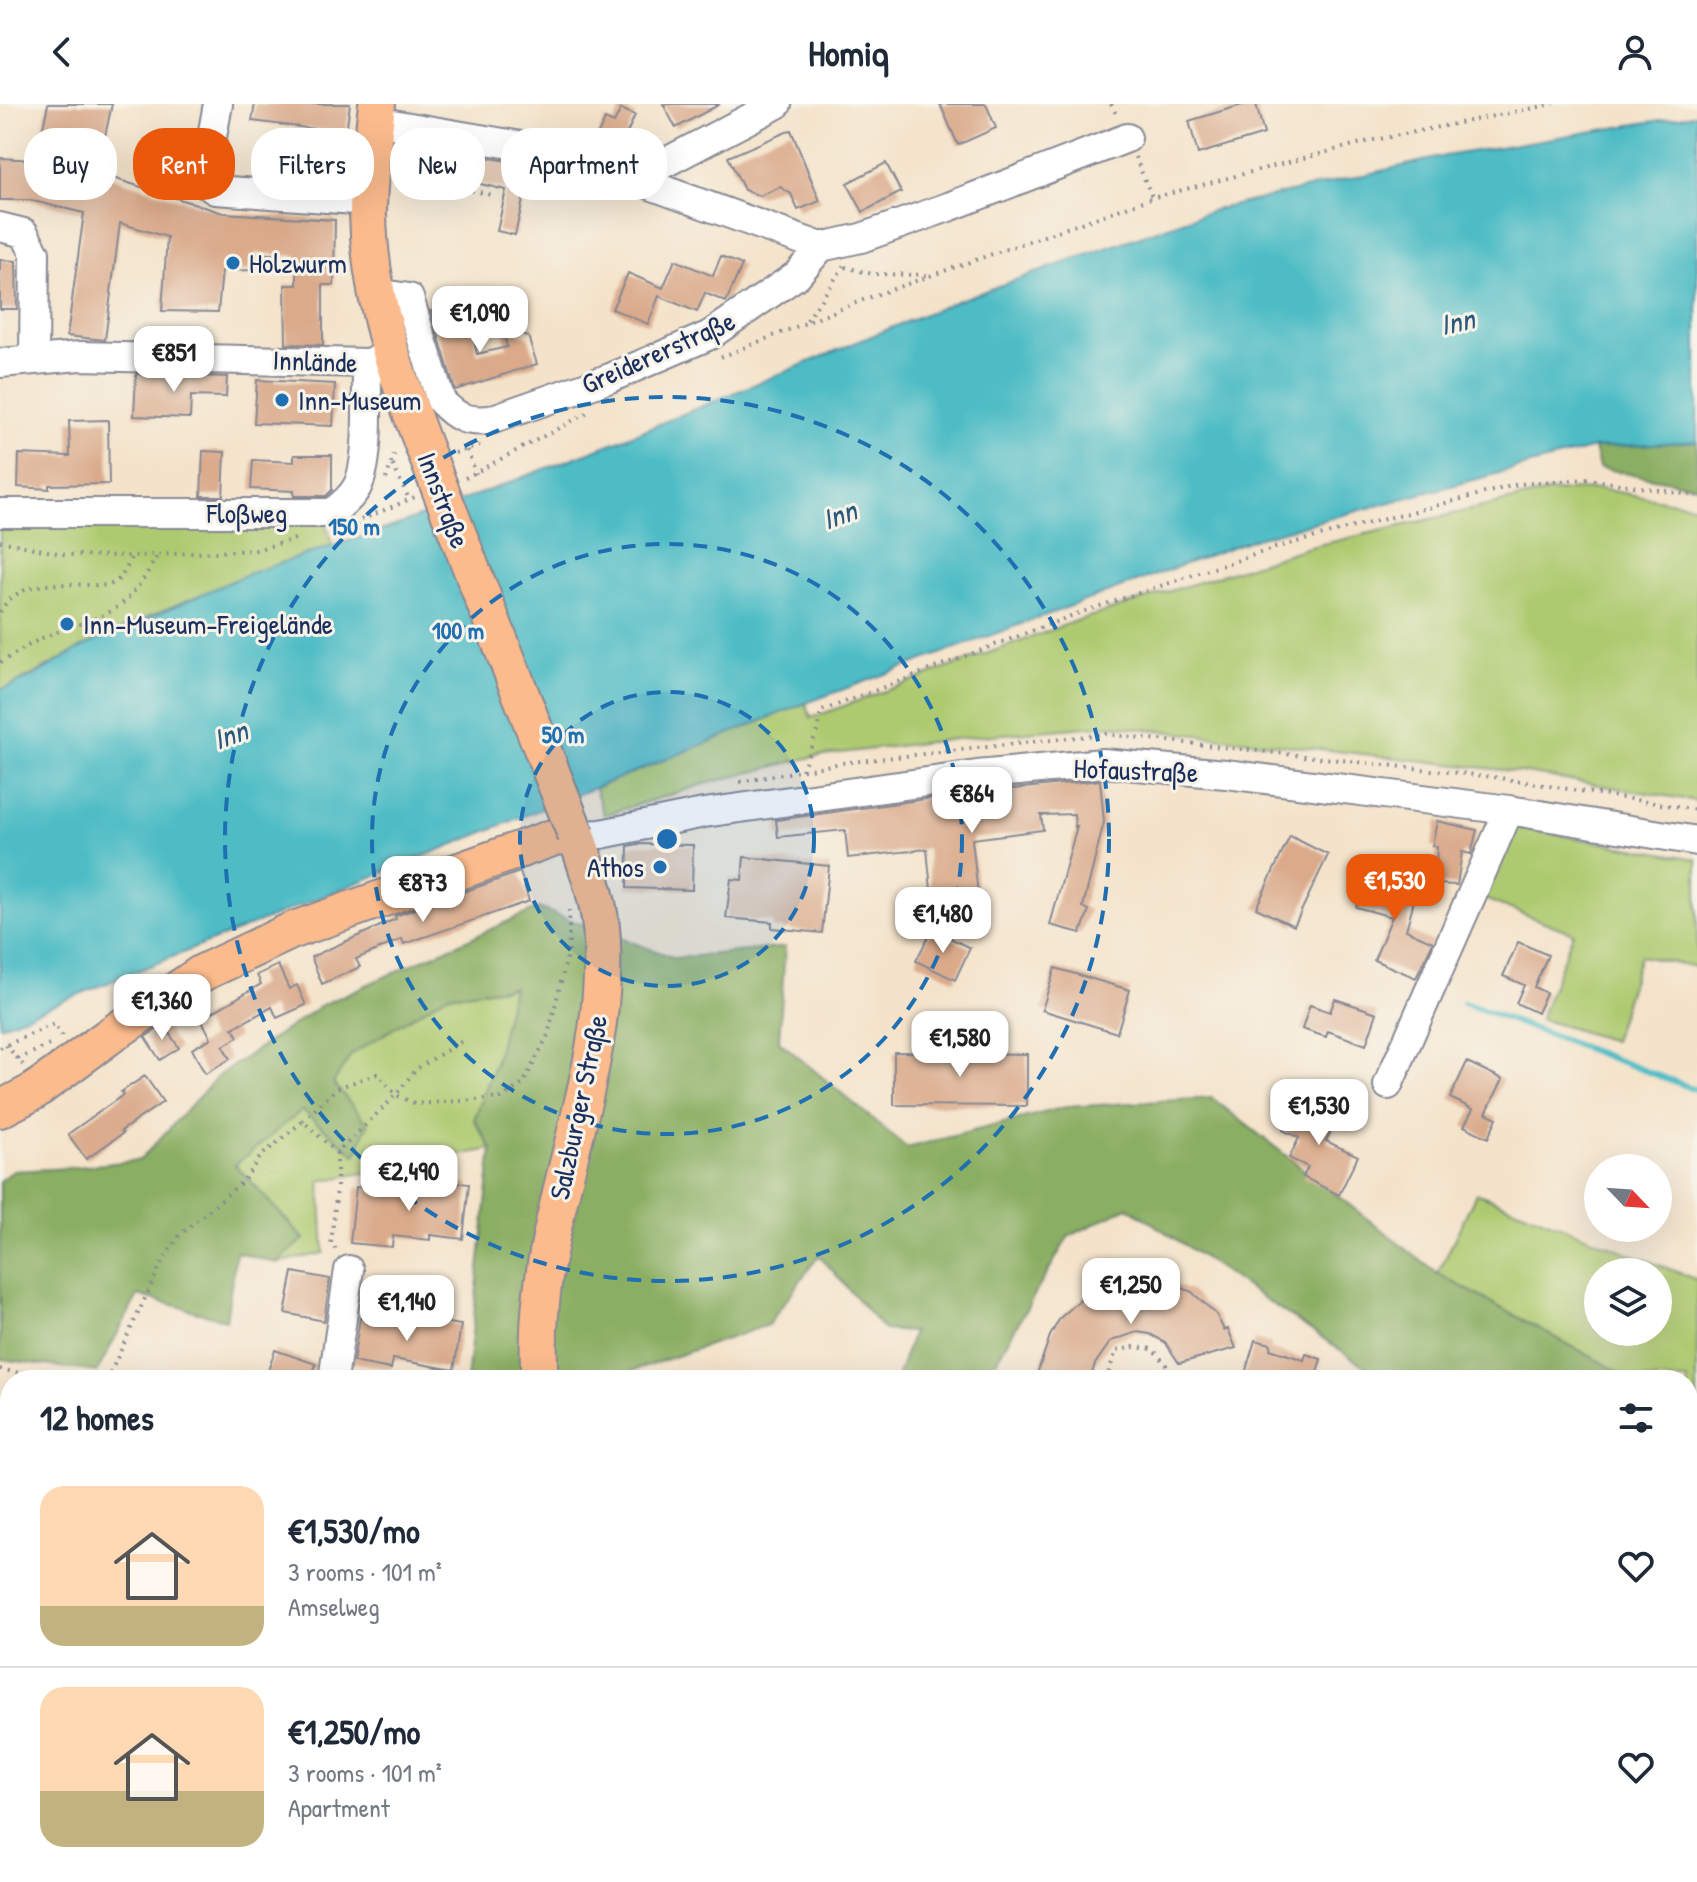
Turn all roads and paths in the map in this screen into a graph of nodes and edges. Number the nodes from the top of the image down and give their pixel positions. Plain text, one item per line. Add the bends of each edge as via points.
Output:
1 (218, 104) edge
2 (777, 104) edge
3 (1554, 104) edge
4 (376, 112) edge
5 (1127, 138) dead end
6 (501, 140) edge
7 (667, 162) edge
8 (1142, 175) dead end
9 (667, 191) edge
10 (485, 194) edge
11 (495, 196) dead end
12 (1152, 198) junction
13 (369, 201) junction
14 (0, 227) edge
15 (821, 247) junction
16 (930, 275) junction
17 (376, 293) junction
18 (806, 322) junction
19 (721, 357) dead end
20 (34, 358) junction
21 (379, 360) junction
22 (0, 363) edge
23 (593, 410) dead end
24 (467, 450) dead end
25 (393, 464) dead end
26 (422, 488) junction
27 (1697, 496) edge
28 (0, 513) edge
29 (369, 518) dead end
30 (356, 521) dead end
31 (302, 537) dead end
32 (0, 541) edge
33 (158, 554) junction
34 (132, 556) junction
35 (0, 612) edge
36 (0, 662) edge
37 (802, 770) dead end
38 (1509, 810) junction
39 (576, 835) junction
40 (1697, 841) edge
41 (569, 899) dead end
42 (464, 1040) dead end
43 (3, 1046) edge
44 (18, 1059) junction
45 (24, 1066) dead end
46 (1388, 1085) dead end
47 (396, 1095) junction
48 (0, 1109) edge
49 (303, 1121) junction
50 (337, 1153) junction
51 (349, 1270) joint
52 (112, 1370) edge
53 (334, 1370) edge
54 (540, 1370) edge
55 (1109, 1370) edge
56 (1166, 1370) edge

1 - 13 street via 205,175 215,190
2 - 7 street
3 - 12 path via 1369,141
4 - 6 street
4 - 13 main road, Innstraße
5 - 15 street via 936,212
8 - 12 path
9 - 15 street
10 - 11 path
12 - 16 path
13 - 17 main road, Innstraße
14 - 20 street via 24,233 35,253
15 - 17 street, Greidererstraße via 797,275 710,335 610,378 490,420 470,421 441,401 409,298
16 - 18 path
16 - 18 path via 872,274 844,266
17 - 21 main road, Innstraße
18 - 19 path
20 - 21 street, Innlände
20 - 22 street, Innlände
21 - 26 main road, Innstraße
21 - 28 street, Floßweg via 364,467 357,488 331,513
23 - 24 path via 476,474
25 - 26 path
26 - 39 main road, Innstraße, bridge
27 - 37 path via 1588,479 1519,484 1281,546 1079,613 821,711
29 - 30 path
31 - 33 path via 256,550
32 - 34 path via 67,555
33 - 34 path
33 - 36 path via 135,594 120,607
34 - 35 path via 118,581 109,586 26,588
38 - 39 street, Hofaustraße via 1103,763 977,775
38 - 40 street, Hofaustraße
38 - 46 street
39 - 48 main road via 555,837 291,931 202,973 33,1092
39 - 54 main road, Salzburger Straße via 597,905 603,973 592,1055 542,1285
41 - 47 path via 569,949 548,1035 523,1084 501,1098 416,1104
42 - 47 path via 424,1063
43 - 44 path
43 - 44 path via 54,1024 64,1038
44 - 45 path
47 - 49 path via 377,1074 337,1088
47 - 50 path
49 - 50 path
49 - 52 path via 179,1236
50 - 51 path via 331,1243
51 - 53 street
55 - 56 path via 1116,1351 1133,1347 1153,1349

